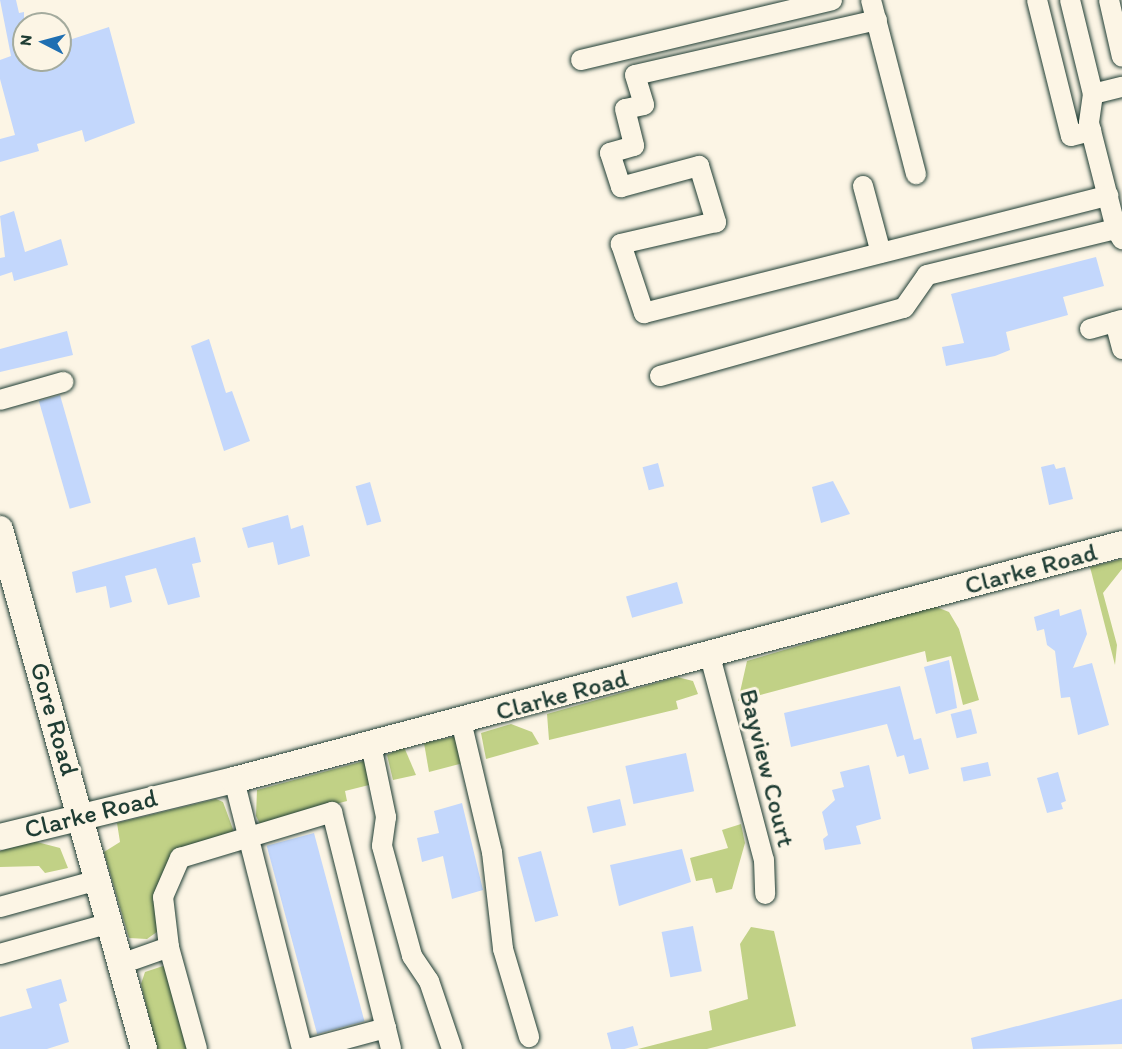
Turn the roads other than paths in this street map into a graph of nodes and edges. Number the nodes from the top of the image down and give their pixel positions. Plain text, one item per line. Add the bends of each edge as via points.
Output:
1 (832, 0) edge
2 (871, 0) edge
3 (1037, 0) edge
4 (1070, 0) edge
5 (1109, 0) edge
6 (877, 20) junction
7 (1122, 57) edge
8 (581, 60) dead end
9 (1122, 87) edge
10 (1093, 94) junction
11 (1091, 131) junction
12 (916, 174) dead end
13 (863, 186) dead end
14 (1108, 196) junction
15 (1119, 234) edge
16 (881, 253) junction
17 (1118, 321) edge
18 (1090, 329) dead end
19 (1122, 349) edge
20 (660, 376) dead end
21 (63, 382) dead end
22 (0, 400) edge
23 (0, 529) edge
24 (1122, 544) edge
25 (5, 566) edge
26 (710, 656) junction
27 (461, 721) junction
28 (371, 745) junction
29 (234, 780) junction
30 (80, 814) junction
31 (249, 836) junction
32 (0, 837) edge
33 (98, 880) junction
34 (765, 894) dead end
35 (0, 908) edge
36 (110, 923) junction
37 (169, 947) junction
38 (0, 954) edge
39 (121, 964) junction
40 (386, 1028) junction
41 (529, 1037) dead end
42 (144, 1049) edge
43 (197, 1049) edge
44 (302, 1049) edge
45 (309, 1049) edge
46 (392, 1049) edge
47 (452, 1049) edge

1 - 8 street
2 - 6 street
3 - 11 street via 1071,136
4 - 10 street
5 - 7 street
6 - 12 street
6 - 16 street via 635,75 644,105 625,109 634,146 610,153 621,187 699,166 716,222 621,244 644,313
9 - 10 street
10 - 11 street
11 - 14 street
13 - 16 street
14 - 15 street
14 - 16 street
15 - 20 street via 927,275 904,308
17 - 18 street
17 - 19 street
21 - 22 street
23 - 25 main road, Gore Road
24 - 26 main road, Clarke Road
25 - 30 main road, Gore Road
26 - 27 main road, Clarke Road
26 - 34 street, Bayview Court via 764,860
27 - 28 main road, Clarke Road
27 - 41 street via 492,852 502,949
28 - 29 main road, Clarke Road
28 - 47 street via 386,817 382,846 412,956 429,981
29 - 30 main road, Clarke Road
29 - 31 street
30 - 32 main road, Clarke Road
30 - 33 main road, Gore Road
31 - 37 street via 180,858 163,897
31 - 40 street via 332,812
31 - 44 street
33 - 35 street
33 - 36 main road, Gore Road
36 - 38 street
36 - 39 main road, Gore Road
37 - 39 street
37 - 43 street
39 - 42 main road, Gore Road
40 - 45 street
40 - 46 street

